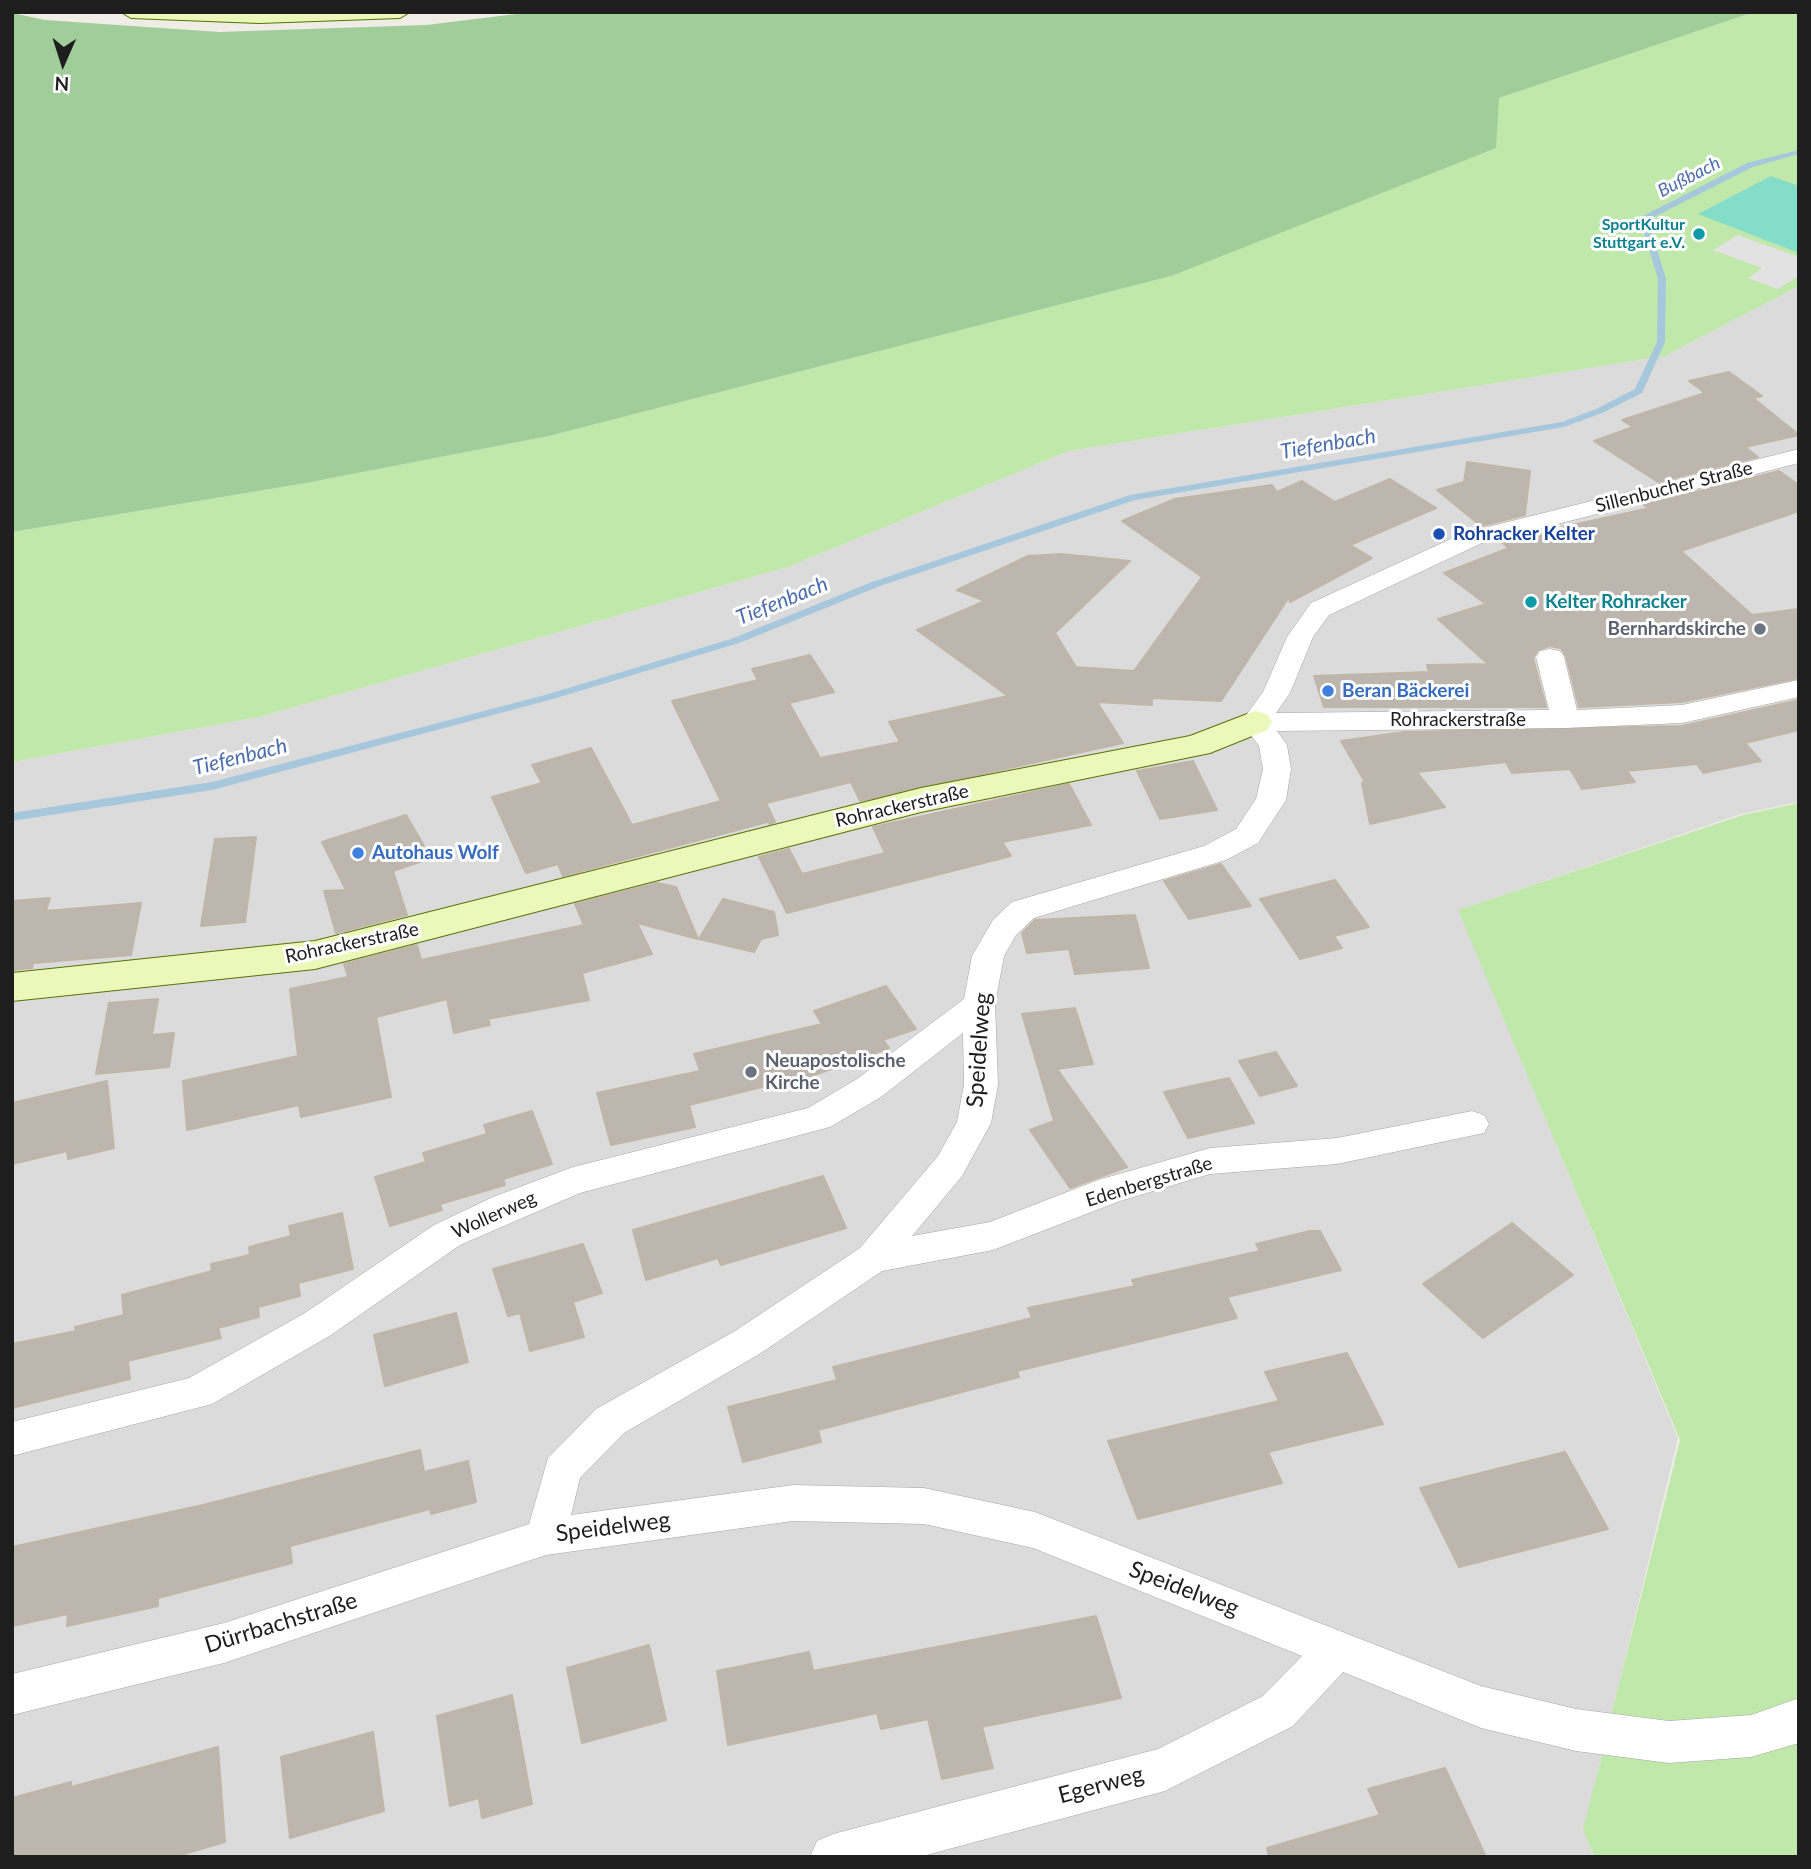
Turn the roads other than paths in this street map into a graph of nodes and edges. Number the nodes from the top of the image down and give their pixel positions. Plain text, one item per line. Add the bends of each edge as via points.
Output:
1 (131, 12) edge
2 (400, 12) edge
3 (1795, 461) edge
4 (1549, 657) dead end
5 (1799, 688) edge
6 (1565, 719) junction
7 (1255, 722) junction
8 (12, 987) edge
9 (979, 1004) junction
10 (1472, 1124) dead end
11 (873, 1258) junction
12 (12, 1439) edge
13 (546, 1537) junction
14 (1337, 1649) junction
15 (12, 1695) edge
16 (1799, 1719) edge
17 (833, 1857) edge

1 - 2 street via 260,17
3 - 7 street, Sillenbucher Straße via 1473,538 1349,593 1320,610 1300,637 1276,694
4 - 6 street
5 - 6 street, Rohrackerstraße via 1682,714
6 - 7 street, Rohrackerstraße
7 - 8 street, Rohrackerstraße via 1198,745 921,800 315,955
7 - 9 street, Speidelweg via 1273,745 1276,769 1271,800 1247,836 1215,853 1023,910 1004,928 988,956
9 - 11 street, Speidelweg via 981,1085 974,1123 950,1166
9 - 12 street, Wollerweg via 869,1088 818,1118 573,1181 506,1207 447,1235 318,1324 198,1392
10 - 11 street, Edenbergstraße via 1337,1151 1210,1161 1111,1190 993,1236
11 - 13 street, Speidelweg via 748,1342 610,1421 562,1470
13 - 14 street, Speidelweg via 793,1503 924,1506 1035,1530
13 - 15 street, Dürrbachstraße via 224,1643
14 - 16 street, Speidelweg via 1481,1707 1576,1730 1669,1742 1751,1736
14 - 17 street, Egerweg via 1278,1711 1165,1769

